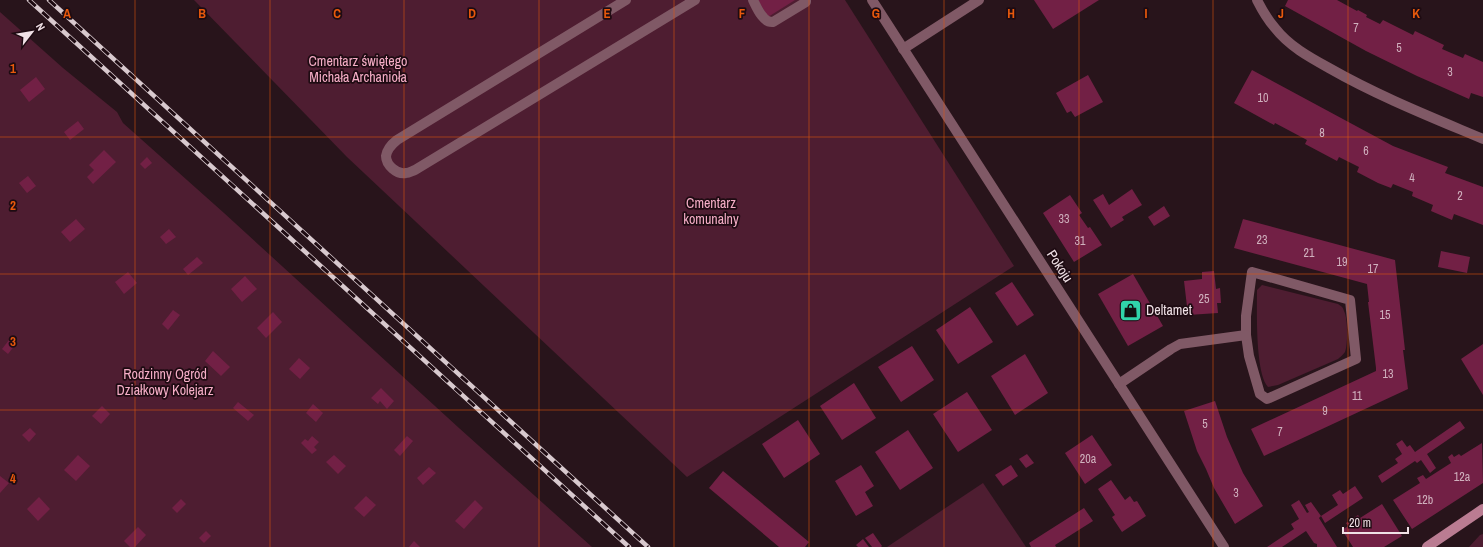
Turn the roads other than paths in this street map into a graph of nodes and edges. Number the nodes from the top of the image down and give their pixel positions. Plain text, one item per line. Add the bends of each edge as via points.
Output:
1 (626, 0) edge
2 (695, 0) edge
3 (753, 0) edge
4 (806, 0) edge
5 (872, 0) edge
6 (979, 0) edge
7 (1257, 0) edge
8 (903, 49) junction
9 (1483, 138) edge
10 (1246, 335) junction
11 (1119, 384) junction
12 (1483, 509) edge
13 (1224, 547) edge
14 (1428, 547) edge

1 - 2 street via 397,140 386,155 388,163 396,171 405,174 415,170
3 - 4 street via 769,23
5 - 8 street, Pokoju
6 - 8 street
7 - 9 street via 1275,29 1308,56 1361,86
8 - 11 street, Pokoju
10 - 10 street via 1260,394 1266,399 1356,359 1350,300 1252,272
10 - 11 street via 1180,344
11 - 13 street, Pokoju
12 - 14 street

